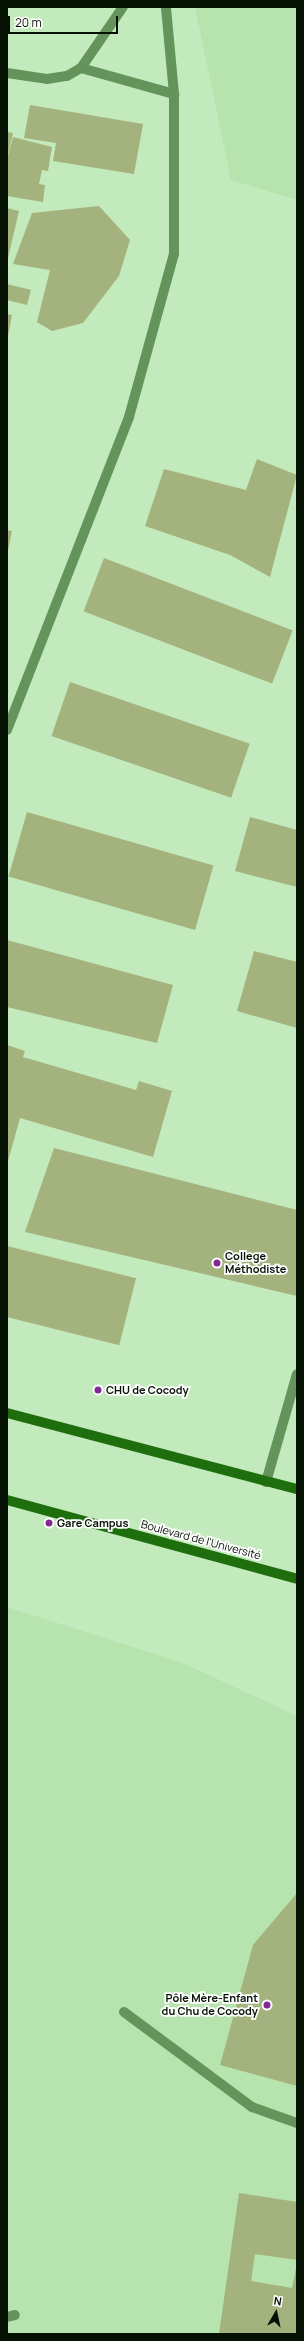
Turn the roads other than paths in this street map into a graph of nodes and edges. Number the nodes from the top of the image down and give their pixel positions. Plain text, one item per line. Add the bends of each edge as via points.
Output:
1 (123, 7) edge
2 (166, 7) edge
3 (81, 68) junction
4 (7, 73) edge
5 (174, 94) junction
6 (7, 730) edge
7 (297, 1374) edge
8 (7, 1413) edge
9 (266, 1482) junction
10 (297, 1489) edge
11 (7, 1500) edge
12 (297, 1579) edge
13 (124, 2012) dead end
14 (297, 2123) edge

1 - 3 lane
2 - 5 lane
3 - 4 lane via 67,76 47,79
3 - 5 lane
5 - 6 lane via 174,254 129,417
7 - 9 lane
8 - 9 street
9 - 10 street
11 - 12 street, Boulevard de l'Université
13 - 14 lane via 252,2107

